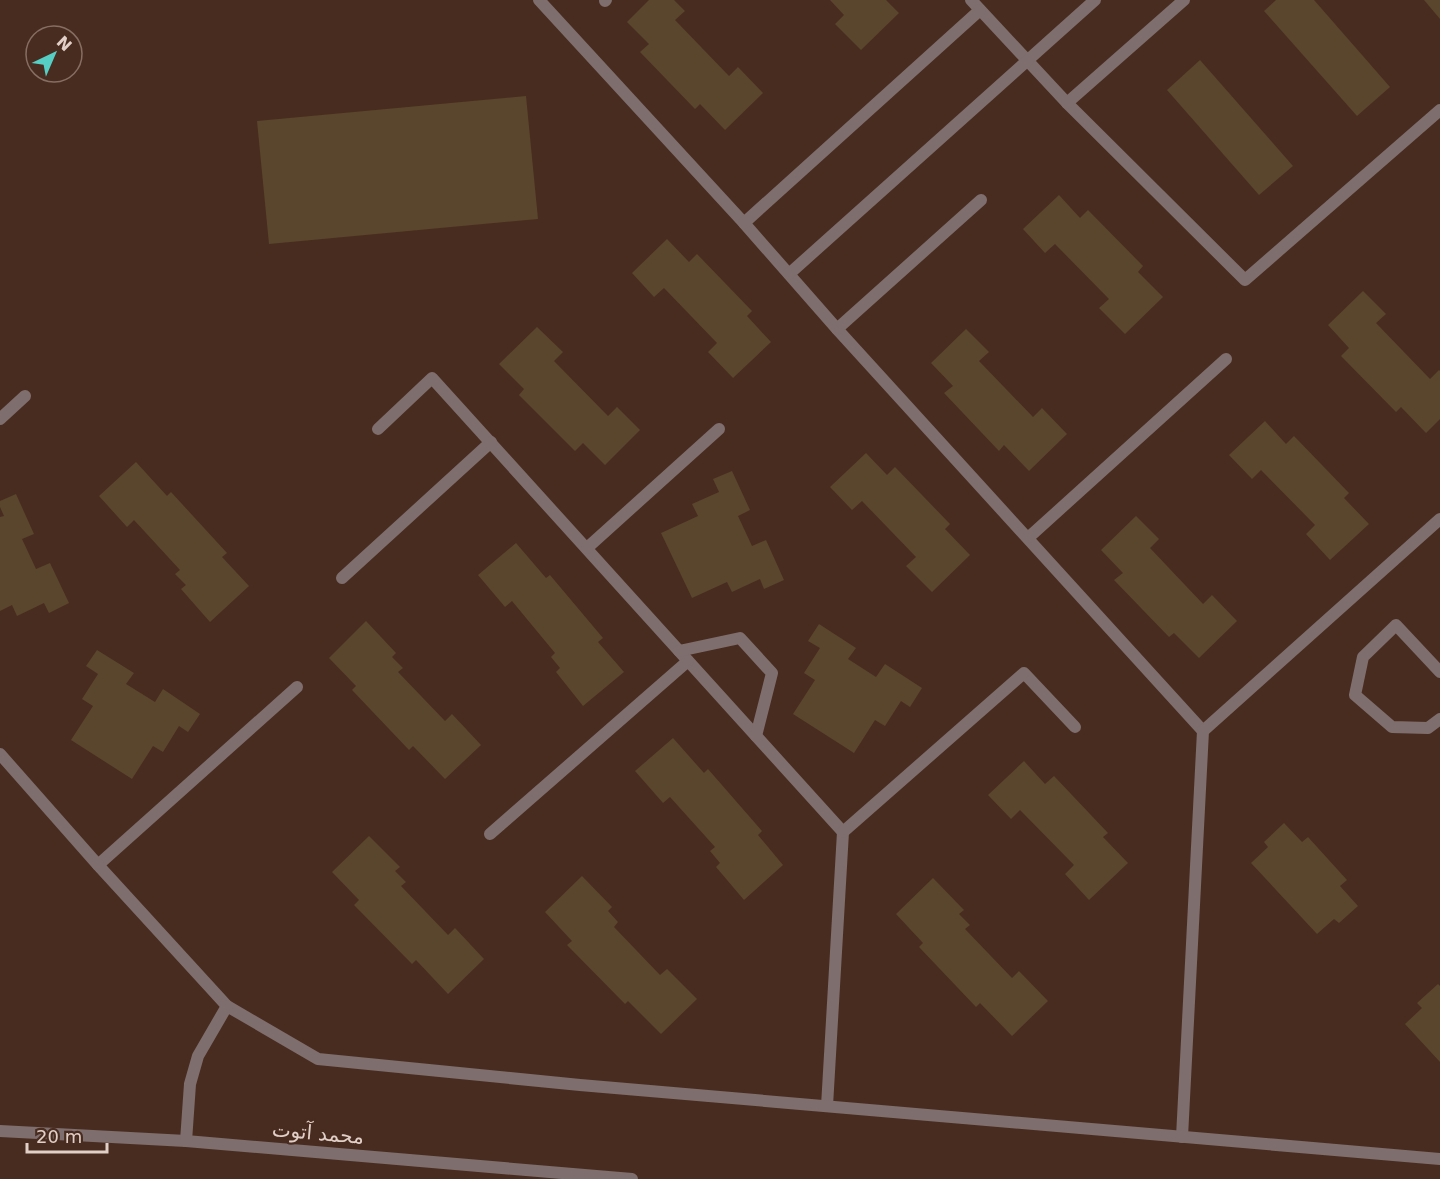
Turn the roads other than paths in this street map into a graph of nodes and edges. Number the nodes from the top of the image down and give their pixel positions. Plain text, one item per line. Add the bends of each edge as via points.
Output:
1 (539, 0) edge
2 (971, 0) edge
3 (1095, 0) edge
4 (1184, 0) edge
5 (980, 10) junction
6 (1028, 61) junction
7 (1067, 103) junction
8 (1440, 110) edge
9 (981, 200) dead end
10 (744, 223) junction
11 (789, 274) junction
12 (837, 329) junction
13 (1226, 359) dead end
14 (26, 396) dead end
15 (0, 419) edge
16 (378, 429) dead end
17 (718, 429) dead end
18 (491, 442) junction
19 (1440, 519) edge
20 (1028, 538) junction
21 (586, 548) junction
22 (342, 578) dead end
23 (679, 651) junction
24 (688, 661) junction
25 (1440, 672) edge
26 (297, 687) dead end
27 (1440, 719) edge
28 (1075, 727) dead end
29 (1203, 731) junction
30 (756, 736) junction
31 (0, 754) edge
32 (843, 832) junction
33 (490, 834) dead end
34 (98, 865) junction
35 (227, 1006) junction
36 (827, 1106) junction
37 (0, 1131) edge
38 (1182, 1137) junction
39 (186, 1141) junction
40 (1440, 1159) edge
41 (632, 1179) edge

1 - 10 street
2 - 5 street
3 - 6 street
4 - 7 street
5 - 6 street
5 - 10 street
6 - 7 street
6 - 11 street
7 - 8 street via 1245,280
9 - 12 street
10 - 11 street
11 - 12 street
12 - 20 street
13 - 20 street
14 - 15 street
16 - 18 street via 432,378
17 - 21 street
18 - 21 street
18 - 22 street
19 - 29 street
20 - 29 street
21 - 23 street
23 - 24 street
23 - 30 street via 740,638 764,664 772,673
24 - 30 street
24 - 33 street
25 - 27 street via 1396,625 1363,657 1355,695 1392,727 1428,728
26 - 34 street
28 - 32 street via 1024,673
29 - 38 street
30 - 32 street
31 - 34 street
32 - 36 street
34 - 35 street
35 - 36 street via 318,1059
35 - 39 street via 198,1056 190,1084
36 - 38 street
37 - 39 street, محمد آتوت
38 - 40 street
39 - 41 street, محمد آتوت

